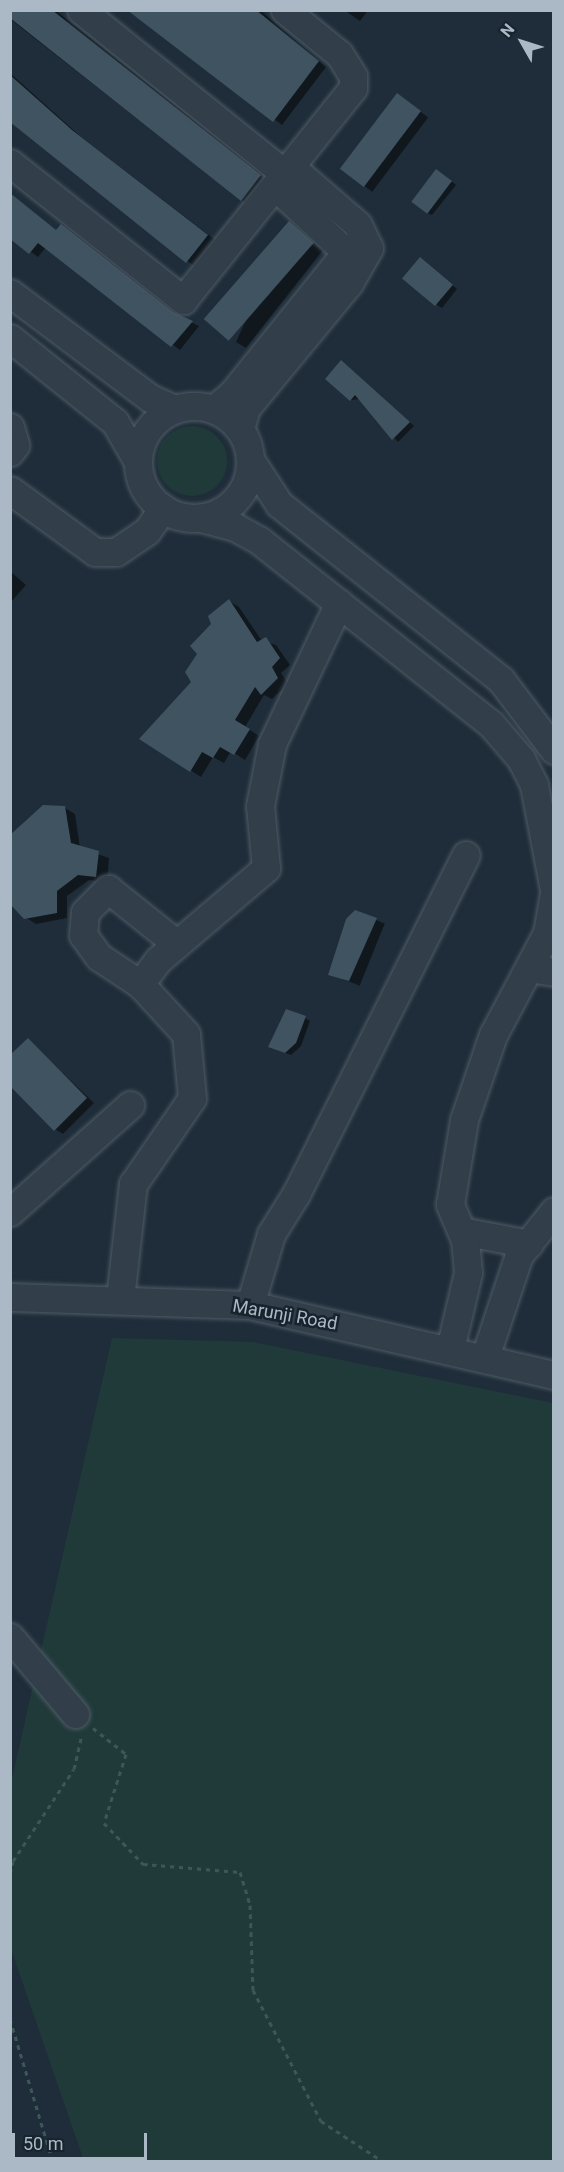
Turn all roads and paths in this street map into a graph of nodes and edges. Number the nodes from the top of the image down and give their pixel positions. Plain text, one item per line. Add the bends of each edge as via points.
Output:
1 (81, 10) edge
2 (285, 10) edge
3 (10, 163) edge
4 (284, 176) junction
5 (356, 254) junction
6 (10, 293) edge
7 (10, 338) edge
8 (175, 409) junction
9 (214, 409) junction
10 (10, 427) edge
11 (240, 429) junction
12 (10, 452) edge
13 (251, 461) junction
14 (138, 462) junction
15 (10, 490) edge
16 (163, 508) junction
17 (201, 518) junction
18 (339, 603) junction
19 (554, 750) edge
20 (466, 855) dead end
21 (554, 890) edge
22 (554, 896) edge
23 (177, 944) junction
24 (541, 970) edge
25 (140, 984) junction
26 (130, 1105) dead end
27 (10, 1212) edge
28 (546, 1227) edge
29 (462, 1231) junction
30 (10, 1298) edge
31 (120, 1299) junction
32 (250, 1305) junction
33 (450, 1349) junction
34 (485, 1357) junction
35 (554, 1375) edge
36 (10, 1637) edge
37 (75, 1714) junction
38 (10, 1874) edge
39 (10, 2019) edge
40 (53, 2162) edge
41 (384, 2162) edge

1 - 4 street
2 - 4 street via 339,54 353,75 346,99
3 - 4 street via 183,300
4 - 5 street
5 - 9 street via 232,394
5 - 11 street via 246,408
6 - 8 street via 150,398
7 - 14 street via 116,422
8 - 9 street
8 - 14 street via 156,421 143,440
9 - 11 street
10 - 12 street via 15,445
11 - 13 street
13 - 17 street via 235,500
13 - 19 street via 279,504 501,680
14 - 16 street via 143,485
15 - 16 street via 95,552 116,552 147,531
16 - 17 street via 177,516
17 - 18 street via 235,527 260,541
18 - 21 street via 476,710 521,759 543,816
18 - 23 street via 272,744 260,806 266,868
20 - 32 street via 296,1194 271,1234
22 - 24 street
23 - 25 street
23 - 25 street via 108,889 85,912 83,935 99,957
24 - 29 street via 493,1035 464,1120 450,1204
25 - 31 street via 186,1034 192,1098 133,1184
26 - 27 street
28 - 29 street
28 - 34 street via 500,1300
29 - 33 street via 468,1273
30 - 31 street, Marunji Road
31 - 32 street, Marunji Road
32 - 33 street, Marunji Road
33 - 34 street, Marunji Road
34 - 35 street, Marunji Road
36 - 37 street
37 - 38 path via 84,1742 74,1769 13,1861
37 - 41 path via 126,1754 104,1822 143,1864 240,1872 250,1905 253,1990 321,2121
39 - 40 path

